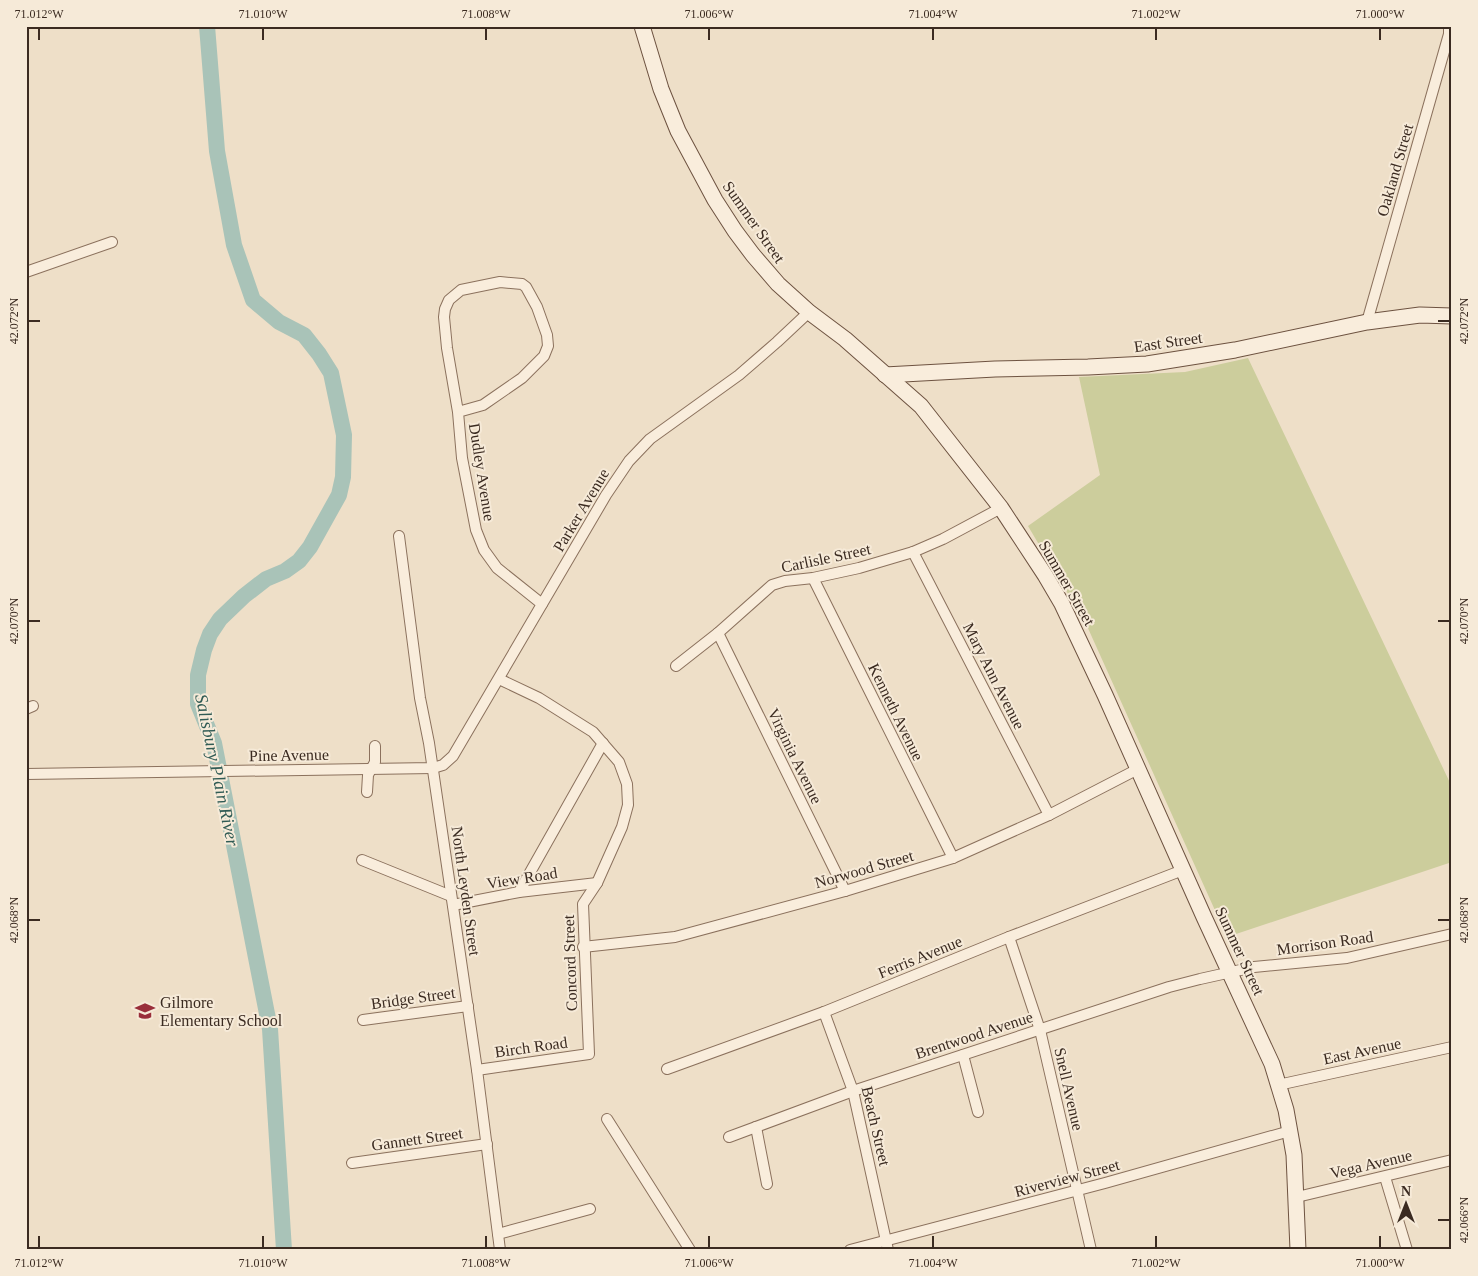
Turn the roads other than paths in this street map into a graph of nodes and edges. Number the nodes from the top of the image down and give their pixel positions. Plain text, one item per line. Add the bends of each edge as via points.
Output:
1 (642, 26) edge
2 (1449, 26) edge
3 (112, 242) dead end
4 (26, 272) edge
5 (809, 312) junction
6 (1452, 316) edge
7 (1367, 322) junction
8 (885, 375) junction
9 (458, 412) junction
10 (1001, 508) junction
11 (399, 536) dead end
12 (913, 552) junction
13 (813, 578) junction
14 (542, 604) junction
15 (718, 633) junction
16 (676, 666) dead end
17 (499, 678) junction
18 (603, 743) junction
19 (376, 746) dead end
20 (432, 768) junction
21 (371, 769) junction
22 (1138, 769) junction
23 (26, 774) edge
24 (367, 792) dead end
25 (1049, 815) junction
26 (953, 858) junction
27 (362, 860) dead end
28 (1183, 870) junction
29 (597, 883) junction
30 (845, 891) junction
31 (519, 892) junction
32 (452, 900) junction
33 (1452, 934) edge
34 (1009, 937) junction
35 (583, 947) junction
36 (1230, 972) junction
37 (468, 1006) junction
38 (824, 1012) junction
39 (363, 1020) dead end
40 (1040, 1030) junction
41 (1452, 1047) edge
42 (589, 1054) joint
43 (962, 1054) junction
44 (667, 1069) dead end
45 (477, 1070) junction
46 (1278, 1085) junction
47 (853, 1091) junction
48 (978, 1112) dead end
49 (607, 1119) dead end
50 (756, 1127) junction
51 (1290, 1131) junction
52 (729, 1137) dead end
53 (487, 1144) junction
54 (1452, 1160) edge
55 (352, 1164) dead end
56 (1385, 1177) junction
57 (767, 1184) dead end
58 (1077, 1191) junction
59 (1296, 1197) junction
60 (590, 1209) dead end
61 (498, 1234) junction
62 (887, 1245) edge
63 (500, 1250) edge
64 (690, 1250) edge
65 (850, 1250) edge
66 (1091, 1250) edge
67 (1298, 1250) edge
68 (1407, 1250) edge

1 - 5 street, Summer Street via 672,117 715,200 770,276
2 - 7 street, Oakland Street
3 - 4 street
5 - 8 street, Summer Street
5 - 14 street, Parker Avenue via 739,375 650,439 635,454 606,495
6 - 7 street, East Street via 1420,315
7 - 8 street, East Street via 1235,350 1147,364
8 - 10 street, Summer Street via 927,413
9 - 9 street, Dudley Avenue via 447,348 446,304 461,290 500,282 518,282 530,293 547,335 548,346 544,356 532,369 483,405
9 - 14 street, Dudley Avenue via 469,502 484,550 497,568
10 - 12 street, Carlisle Street
10 - 22 street, Summer Street via 1062,604
11 - 20 street, North Leyden Street
12 - 13 street, Carlisle Street
12 - 25 street, Mary Ann Avenue
13 - 15 street, Carlisle Street via 772,585
13 - 26 street, Kenneth Avenue
14 - 17 street, Parker Avenue
15 - 16 street, Carlisle Street
15 - 30 street, Virginia Avenue
17 - 18 street, Concord Street via 550,704 586,727
17 - 20 street, Parker Avenue via 453,756 443,765
18 - 29 street, Concord Street via 622,769 628,798 622,827
18 - 31 street
19 - 21 street
20 - 21 street, Pine Avenue
20 - 32 street, North Leyden Street
21 - 23 street, Pine Avenue
21 - 24 street
22 - 25 street, Norwood Street
22 - 28 street, Summer Street
25 - 26 street, Norwood Street
26 - 30 street, Norwood Street
27 - 32 street
28 - 34 street, Ferris Avenue
28 - 36 street, Summer Street
29 - 31 street, View Road
29 - 35 street, Concord Street via 582,904
30 - 35 street, Norwood Street via 675,937
31 - 32 street, View Road
32 - 37 street, North Leyden Street
33 - 36 street, Morrison Road via 1347,958
34 - 38 street, Ferris Avenue
34 - 40 street, Snell Avenue
35 - 42 street, Concord Street
36 - 40 street, Brentwood Avenue via 1138,996
36 - 46 street, Summer Street via 1272,1064
37 - 39 street, Bridge Street
37 - 45 street, North Leyden Street
38 - 44 street, Ferris Avenue
38 - 47 street, Beach Street
40 - 43 street, Brentwood Avenue
40 - 58 street, Snell Avenue
41 - 46 street, East Avenue
42 - 45 street, Birch Road
43 - 47 street, Brentwood Avenue
43 - 48 street
45 - 53 street, North Leyden Street
46 - 51 street, Summer Street
47 - 50 street, Brentwood Avenue
47 - 62 street, Beach Street
49 - 64 street
50 - 52 street, Brentwood Avenue
50 - 57 street
51 - 58 street, Riverview Street
51 - 59 street, Summer Street
53 - 55 street, Gannett Street
53 - 61 street, North Leyden Street
54 - 56 street, Vega Avenue
56 - 59 street, Vega Avenue
56 - 68 street
58 - 62 street, Riverview Street
58 - 66 street, Snell Avenue
59 - 67 street, Summer Street
60 - 61 street
61 - 63 street, North Leyden Street
62 - 65 street, Riverview Street

